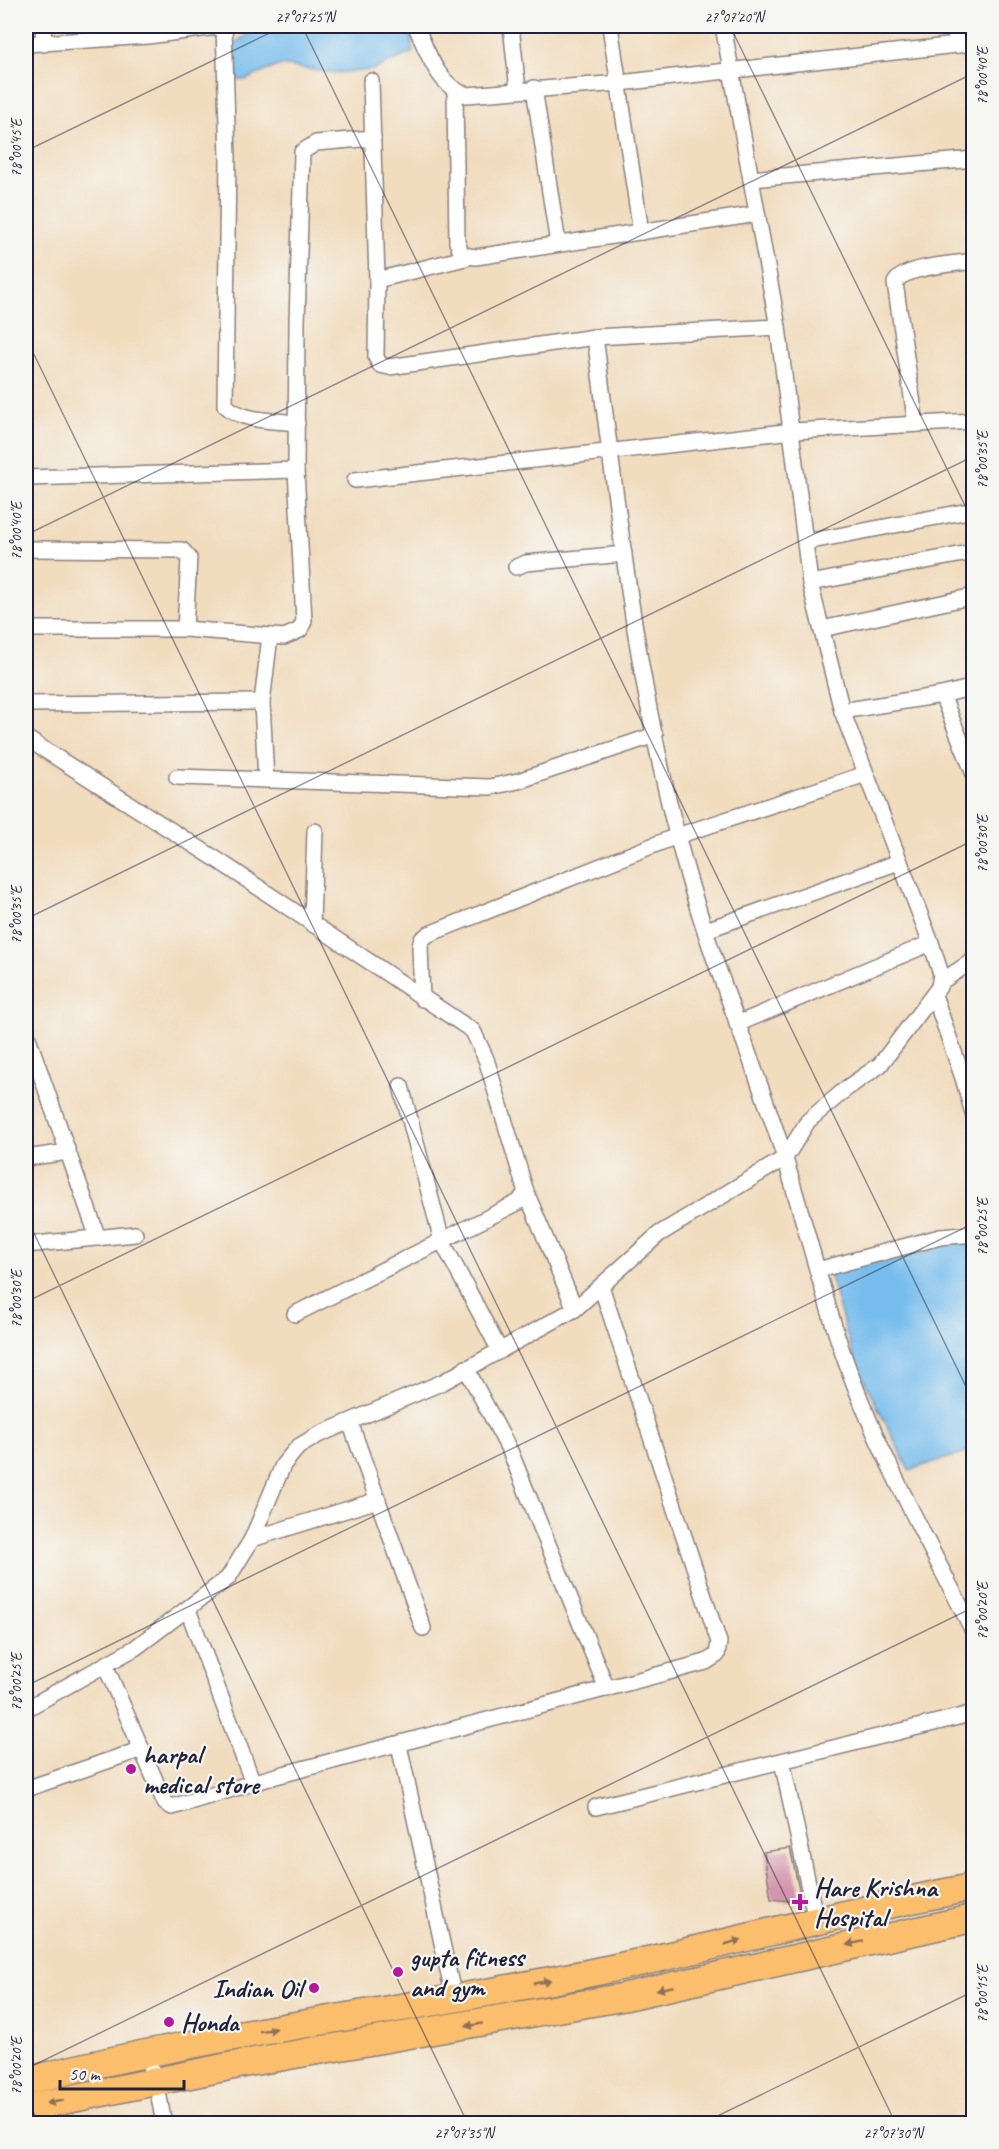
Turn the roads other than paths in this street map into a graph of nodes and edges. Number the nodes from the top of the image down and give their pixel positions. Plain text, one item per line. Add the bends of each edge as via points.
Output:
1 (43, 26) edge
2 (416, 26) edge
3 (511, 26) edge
4 (610, 26) edge
5 (723, 26) edge
6 (954, 26) edge
7 (26, 44) edge
8 (44, 44) junction
9 (974, 44) edge
10 (957, 45) junction
11 (730, 70) junction
12 (371, 81) dead end
13 (620, 83) junction
14 (534, 88) junction
15 (518, 90) junction
16 (456, 92) junction
17 (373, 138) junction
18 (974, 159) edge
19 (751, 179) junction
20 (757, 214) junction
21 (641, 232) junction
22 (558, 244) junction
23 (469, 257) junction
24 (974, 261) edge
25 (377, 280) junction
26 (778, 327) junction
27 (595, 337) junction
28 (974, 421) edge
29 (297, 423) junction
30 (916, 424) junction
31 (793, 431) junction
32 (610, 452) junction
33 (296, 470) junction
34 (26, 478) edge
35 (355, 480) dead end
36 (974, 510) edge
37 (806, 542) junction
38 (26, 549) edge
39 (974, 552) edge
40 (624, 554) junction
41 (516, 567) dead end
42 (810, 583) junction
43 (974, 596) edge
44 (26, 628) edge
45 (185, 629) junction
46 (822, 629) junction
47 (270, 636) junction
48 (974, 687) edge
49 (942, 695) junction
50 (262, 702) junction
51 (26, 704) edge
52 (842, 711) junction
53 (655, 735) junction
54 (26, 738) edge
55 (866, 774) junction
56 (974, 774) edge
57 (177, 777) dead end
58 (266, 780) junction
59 (315, 831) dead end
60 (677, 836) junction
61 (899, 862) junction
62 (312, 924) junction
63 (706, 930) junction
64 (931, 943) junction
65 (974, 960) edge
66 (942, 981) junction
67 (934, 995) junction
68 (422, 999) junction
69 (737, 1024) junction
70 (26, 1032) edge
71 (401, 1086) dead end
72 (974, 1117) edge
73 (68, 1152) junction
74 (26, 1158) edge
75 (784, 1158) junction
76 (526, 1192) junction
77 (135, 1234) dead end
78 (974, 1234) edge
79 (98, 1238) junction
80 (442, 1241) junction
81 (26, 1245) edge
82 (818, 1270) junction
83 (601, 1286) junction
84 (575, 1309) junction
85 (295, 1314) dead end
86 (500, 1351) junction
87 (466, 1368) junction
88 (350, 1422) junction
89 (378, 1500) junction
90 (252, 1539) junction
91 (188, 1610) junction
92 (423, 1628) dead end
93 (974, 1633) edge
94 (105, 1665) junction
95 (607, 1689) junction
96 (26, 1708) edge
97 (974, 1713) edge
98 (399, 1746) junction
99 (142, 1749) junction
100 (782, 1761) junction
101 (253, 1784) junction
102 (26, 1789) edge
103 (596, 1807) dead end
104 (974, 1887) edge
105 (974, 1918) edge
106 (816, 1921) junction
107 (454, 1998) junction
108 (146, 2053) junction
109 (26, 2081) edge
110 (156, 2081) junction
111 (26, 2108) edge
112 (164, 2124) edge

1 - 8 street
2 - 16 street via 430,58
3 - 15 street
4 - 13 street
5 - 11 street
6 - 10 street
7 - 8 street
8 - 29 street via 224,26 228,158 225,405 253,418
9 - 10 street
10 - 11 street
11 - 13 street
11 - 19 street
12 - 17 street
13 - 14 street
13 - 21 street
14 - 15 street
14 - 22 street
15 - 16 street via 467,95
16 - 23 street via 457,242 459,251
17 - 25 street
17 - 29 street via 316,143 302,153
18 - 19 street
19 - 20 street
20 - 21 street
20 - 26 street
21 - 22 street
22 - 23 street
23 - 25 street
24 - 30 street via 910,271 895,283
25 - 27 street via 376,357 380,365 389,367
26 - 27 street
26 - 31 street
27 - 32 street
28 - 30 street
29 - 33 street
30 - 31 street
31 - 32 street
31 - 37 street
32 - 35 street
32 - 40 street
33 - 34 street
33 - 47 street via 304,621 292,635
36 - 37 street
37 - 42 street
38 - 45 street via 183,550 189,558
39 - 42 street
40 - 41 street
40 - 53 street
42 - 46 street
43 - 46 street
44 - 45 street
45 - 47 street
46 - 52 street
47 - 50 street
48 - 49 street
49 - 52 street
49 - 56 street
50 - 51 street
50 - 58 street
52 - 55 street
53 - 58 street via 490,787
53 - 60 street
54 - 62 street
55 - 60 street
55 - 61 street
57 - 58 street
59 - 62 street
60 - 63 street
60 - 68 street via 429,934 420,946
61 - 63 street
61 - 64 street
62 - 68 street
63 - 69 street
64 - 66 street
64 - 69 street
65 - 66 street
66 - 67 street
67 - 72 street
67 - 75 street via 880,1065 808,1121
68 - 76 street via 477,1036
69 - 75 street
70 - 73 street
71 - 80 street
73 - 74 street
73 - 79 street
75 - 82 street
75 - 83 street via 659,1234
76 - 80 street via 519,1202
76 - 84 street
77 - 79 street
78 - 82 street via 940,1237
79 - 81 street
80 - 85 street
80 - 86 street
82 - 93 street via 842,1350 882,1450
83 - 84 street
83 - 95 street via 719,1642 717,1655 706,1662
84 - 86 street
86 - 87 street
87 - 88 street
87 - 95 street via 510,1451
88 - 89 street
88 - 90 street via 298,1447 283,1465
89 - 90 street
89 - 92 street
90 - 91 street via 228,1578
91 - 94 street
91 - 101 street
94 - 96 street
94 - 99 street
95 - 98 street
97 - 100 street
98 - 101 street
98 - 107 street
99 - 101 street via 168,1806
99 - 102 street
100 - 103 street
100 - 106 street
104 - 106 highway
105 -> 110 highway via 624,1997
107 -> 106 highway via 593,1973
108 -> 107 highway
108 - 109 highway
108 - 110 street
110 -> 111 highway
110 - 112 street

